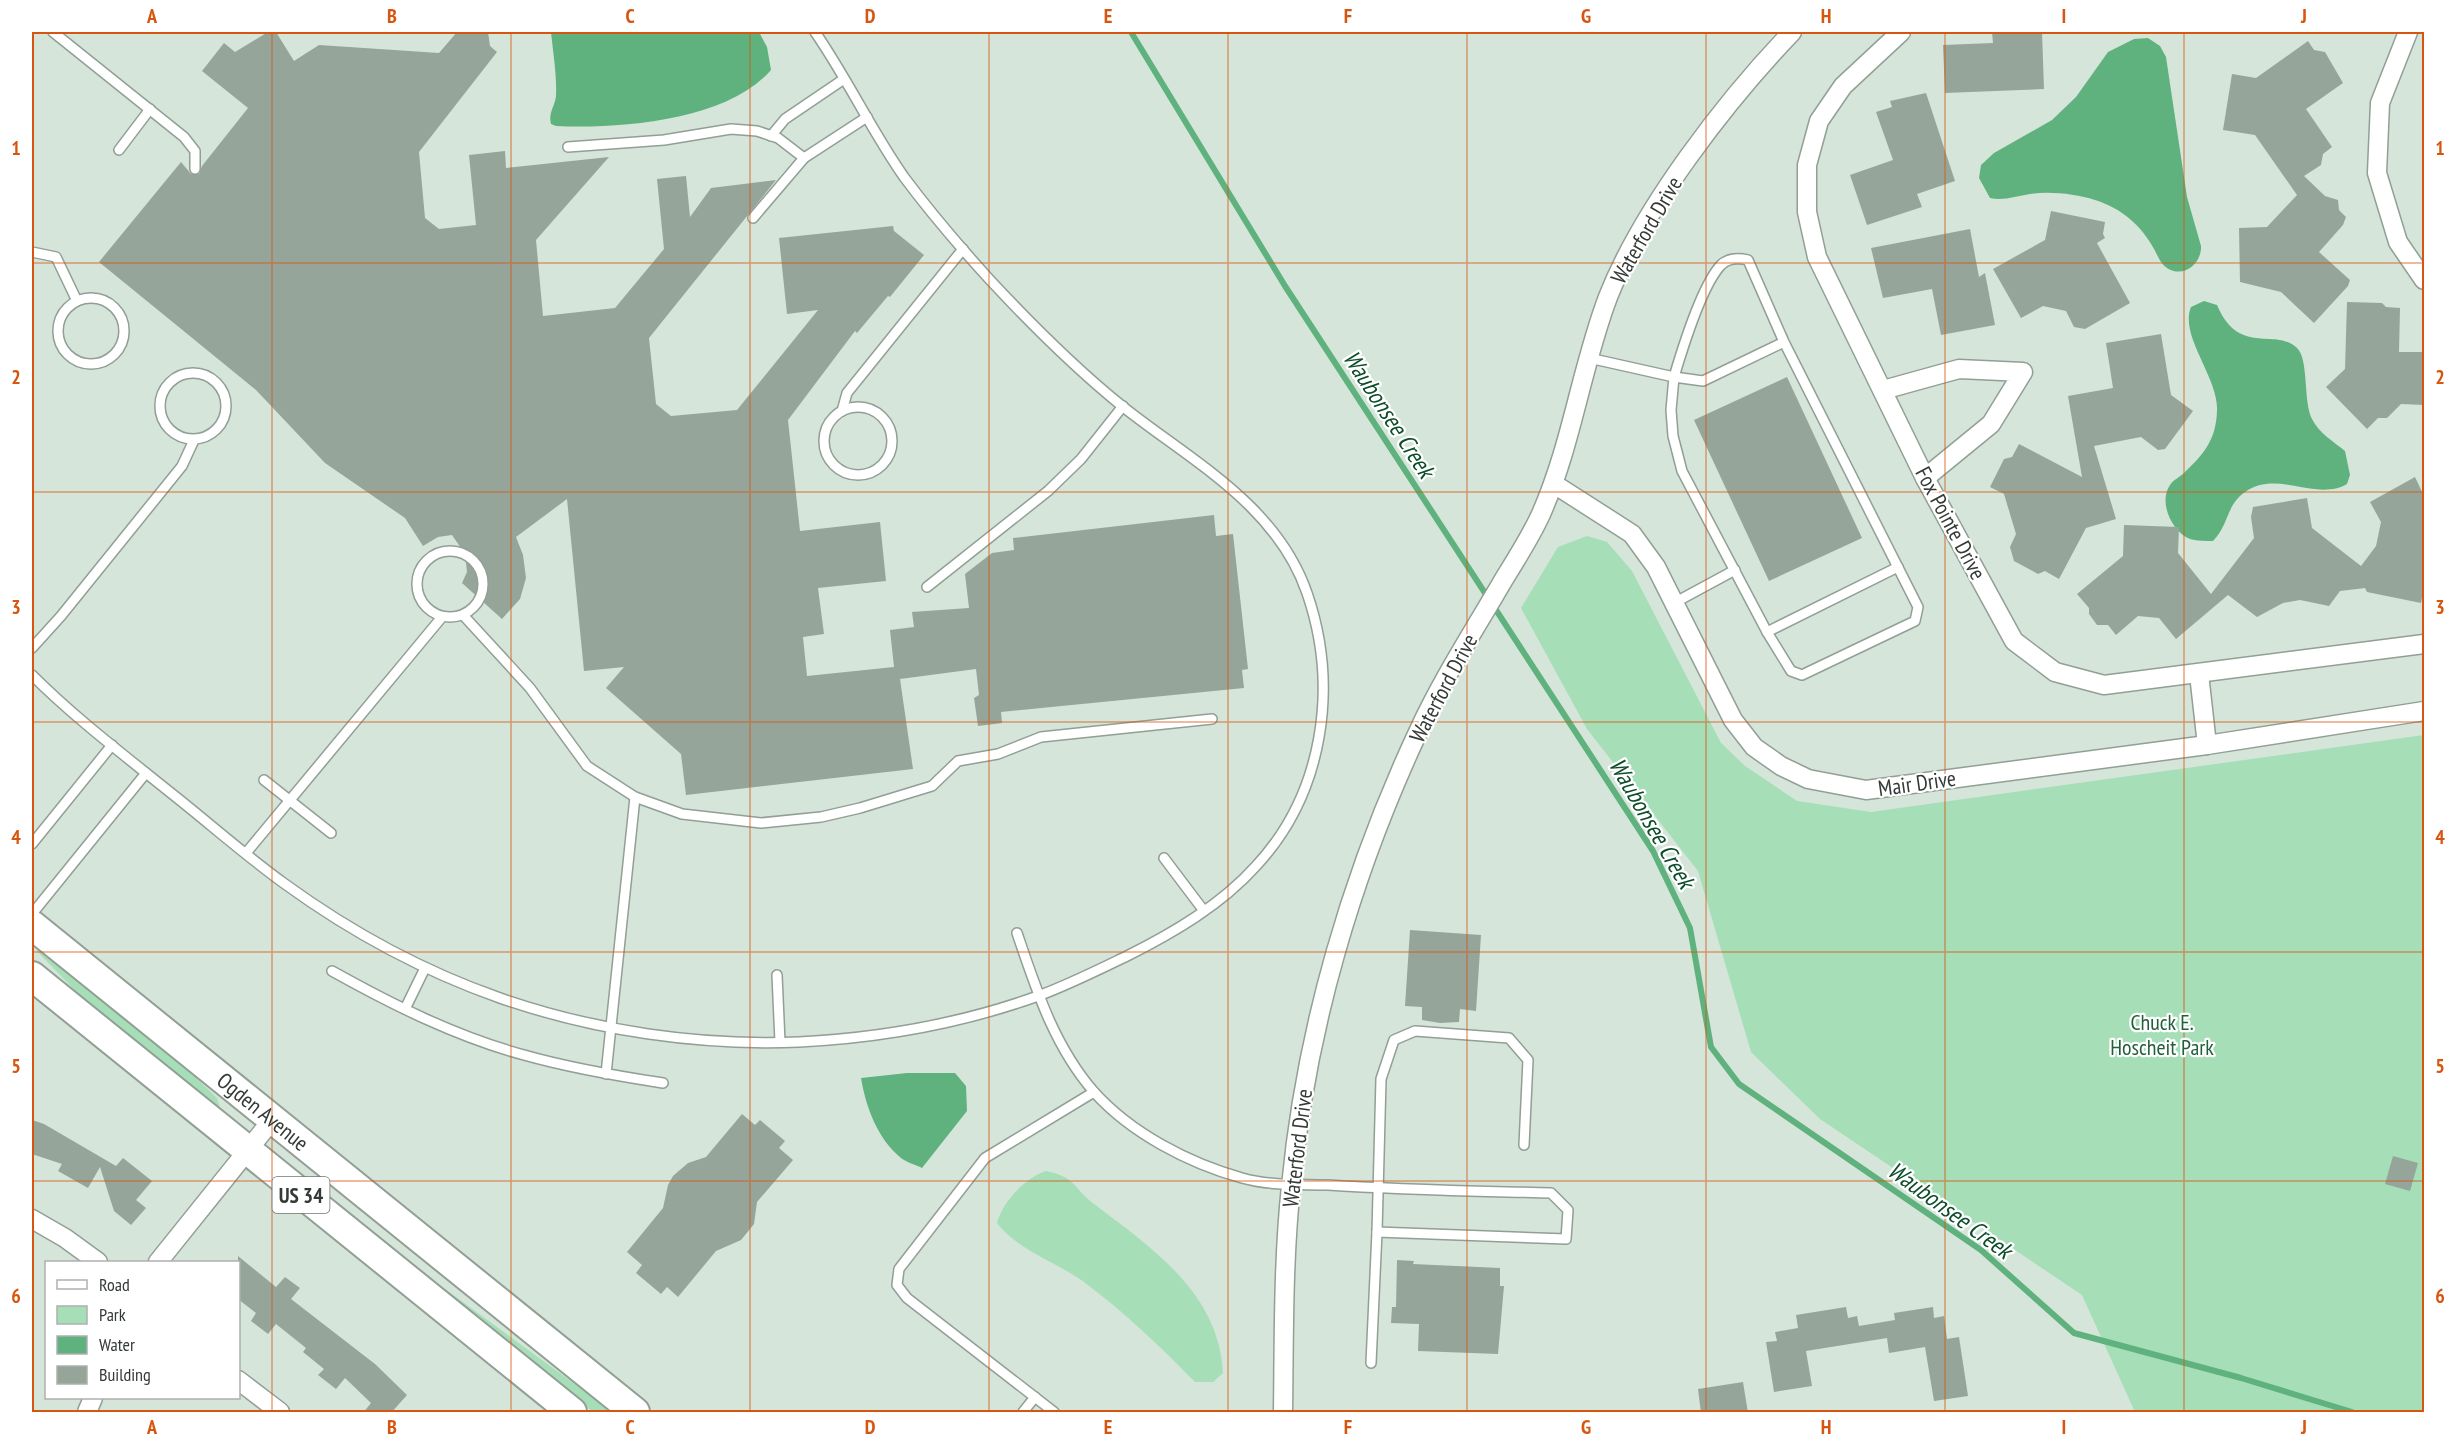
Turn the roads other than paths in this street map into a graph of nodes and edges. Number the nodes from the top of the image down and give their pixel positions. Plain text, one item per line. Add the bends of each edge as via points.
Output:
1 (53, 32) edge
2 (815, 32) edge
3 (1792, 32) edge
4 (1901, 32) edge
5 (2408, 32) edge
6 (844, 79) junction
7 (150, 109) junction
8 (867, 117) junction
9 (771, 136) junction
10 (567, 147) dead end
11 (119, 150) dead end
12 (804, 158) junction
13 (195, 169) dead end
14 (753, 218) dead end
15 (963, 249) junction
16 (32, 252) edge
17 (2424, 280) edge
18 (77, 301) junction
19 (1784, 342) junction
20 (1589, 358) junction
21 (1674, 377) junction
22 (1884, 390) junction
23 (1122, 406) junction
24 (842, 411) junction
25 (194, 440) junction
26 (1925, 478) junction
27 (1554, 484) junction
28 (1898, 567) junction
29 (1735, 570) junction
30 (927, 587) dead end
31 (1674, 603) junction
32 (463, 615) junction
33 (442, 616) junction
34 (1767, 632) junction
35 (2424, 644) edge
36 (32, 648) edge
37 (2199, 674) junction
38 (32, 675) edge
39 (2424, 711) edge
40 (1212, 719) dead end
41 (112, 745) junction
42 (2207, 745) junction
43 (146, 773) junction
44 (264, 780) dead end
45 (635, 797) junction
46 (290, 801) junction
47 (331, 833) dead end
48 (32, 844) edge
49 (246, 853) junction
50 (1164, 858) dead end
51 (1204, 911) junction
52 (32, 914) edge
53 (32, 925) edge
54 (1017, 933) dead end
55 (425, 968) junction
56 (332, 971) dead end
57 (777, 975) dead end
58 (32, 976) edge
59 (1038, 996) junction
60 (405, 1009) junction
61 (612, 1028) junction
62 (780, 1042) junction
63 (606, 1074) junction
64 (663, 1083) dead end
65 (1094, 1092) junction
66 (273, 1120) junction
67 (1524, 1145) dead end
68 (247, 1151) junction
69 (1291, 1185) junction
70 (1379, 1189) junction
71 (32, 1219) edge
72 (1377, 1232) junction
73 (95, 1261) edge
74 (160, 1261) edge
75 (1371, 1363) dead end
76 (240, 1382) edge
77 (1035, 1397) junction
78 (93, 1399) edge
79 (87, 1413) edge
80 (280, 1413) edge
81 (572, 1413) edge
82 (635, 1413) edge
83 (1023, 1413) edge
84 (1054, 1413) edge
85 (1283, 1413) edge

1 - 7 lane
2 - 6 lane
3 - 20 street, Waterford Drive via 1727,108 1652,213 1626,256
4 - 22 street, Fox Pointe Drive via 1843,86 1819,121 1807,165 1807,212 1817,257
5 - 17 street via 2380,103 2377,173 2398,242
6 - 8 lane
6 - 9 lane via 792,114
7 - 11 lane
7 - 13 lane via 195,151
8 - 12 lane
8 - 15 lane via 904,176
9 - 10 lane via 731,129 664,140
9 - 12 lane
12 - 14 lane
15 - 23 lane via 1038,330
15 - 24 lane via 847,393
16 - 18 lane via 56,257
18 - 18 lane via 87,298 107,302 122,317 125,327 121,347 106,362 83,364 64,351 58,329 67,308
19 - 21 lane via 1703,381
19 - 21 lane via 1748,260 1737,258 1722,264 1702,299
19 - 28 lane
20 - 21 lane
20 - 27 street, Waterford Drive
21 - 29 lane via 1673,436 1682,471
22 - 26 street, Fox Pointe Drive
22 - 26 street via 1959,369 2023,372 1990,424
23 - 30 lane via 1081,459 1048,491
23 - 51 lane via 1255,508 1285,547 1306,588 1318,633 1324,709 1319,747 1308,780 1272,848 1234,888
24 - 24 lane via 864,408 874,412 889,428 891,449 879,468 870,473 859,475 838,468 825,450 827,427
25 - 25 lane via 215,432 226,412 226,400 214,381 193,373 173,380 161,396 160,407 166,427
25 - 36 lane via 182,466
26 - 37 street, Fox Pointe Drive via 2014,641 2055,672 2104,685
27 - 31 street, Mair Drive via 1632,534 1656,567
27 - 69 street, Waterford Drive via 1529,537 1420,727 1386,803 1344,922 1308,1071
28 - 34 lane
28 - 34 lane via 1918,607 1915,621 1802,675 1791,671
29 - 31 lane
29 - 34 lane
31 - 42 street, Mair Drive via 1733,720 1754,747 1808,779 1866,790
32 - 33 lane
32 - 33 lane via 472,609 483,590 479,568 464,554 442,552 424,563 416,584 423,605
32 - 45 lane via 530,688 587,766
33 - 46 lane
35 - 37 street, Fox Pointe Drive
37 - 42 street
38 - 41 lane
39 - 42 street, Mair Drive
40 - 45 lane via 1041,737 998,754 958,761 932,786 821,817 761,823 682,814
41 - 43 lane
41 - 48 lane
43 - 49 lane
43 - 52 lane
44 - 46 lane
45 - 61 lane
46 - 47 lane
46 - 49 lane
49 - 55 lane via 317,907
50 - 51 lane
51 - 59 lane via 1133,953
53 - 66 main road, Ogden Avenue / US 34
54 - 59 lane
55 - 60 lane
55 - 61 lane via 501,998
56 - 60 lane
57 - 62 lane
58 - 68 main road, Ogden Avenue / US 34
59 - 62 lane via 920,1027
59 - 65 lane via 1057,1037
60 - 63 lane via 523,1055
61 - 62 lane via 701,1040
61 - 63 lane
63 - 64 lane
65 - 69 lane via 1126,1122 1192,1159 1243,1179
65 - 77 lane via 985,1158 899,1269 897,1285 907,1298
66 - 68 street
66 - 82 main road, Ogden Avenue / US 34
67 - 70 lane via 1528,1060 1509,1038 1415,1031 1394,1040 1381,1079
68 - 74 street
68 - 81 main road, Ogden Avenue / US 34
69 - 70 lane
69 - 85 street, Waterford Drive
70 - 72 lane
70 - 72 lane via 1551,1193 1568,1210 1566,1239
71 - 73 street
72 - 75 lane
76 - 80 street
77 - 83 lane
77 - 84 lane
78 - 79 street

